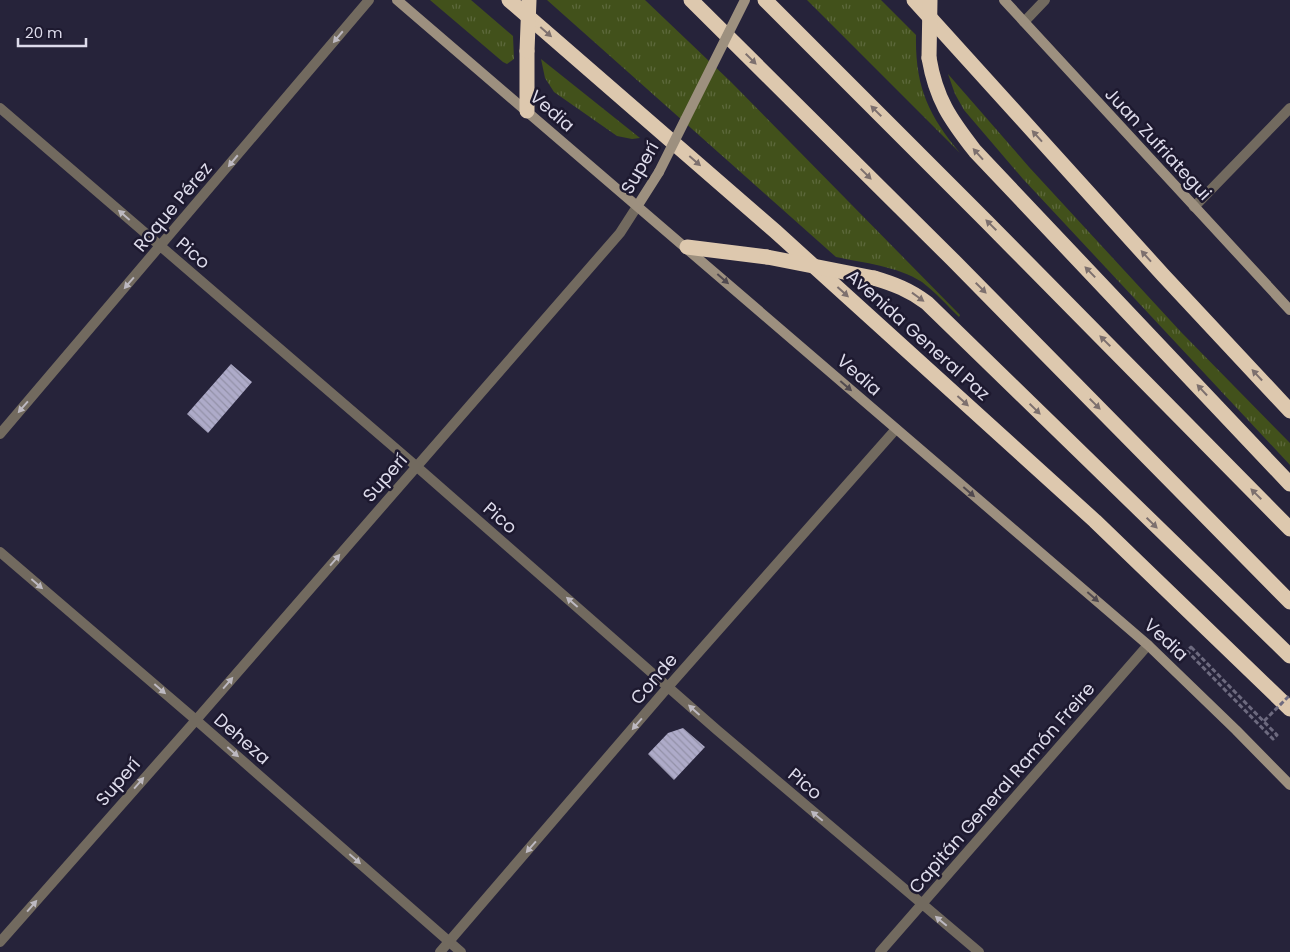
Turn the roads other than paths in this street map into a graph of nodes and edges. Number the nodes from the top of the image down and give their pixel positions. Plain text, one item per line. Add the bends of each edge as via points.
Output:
1 (369, 0) edge
2 (397, 0) edge
3 (509, 0) edge
4 (529, 0) edge
5 (691, 0) edge
6 (745, 0) edge
7 (765, 0) edge
8 (1004, 0) edge
9 (1045, 0) edge
10 (919, 2) edge
11 (1024, 22) junction
12 (0, 108) edge
13 (1290, 108) edge
14 (527, 111) junction
15 (638, 205) junction
16 (1194, 207) junction
17 (161, 246) junction
18 (686, 247) junction
19 (1290, 310) edge
20 (1290, 411) edge
21 (896, 430) junction
22 (0, 434) edge
23 (416, 466) junction
24 (1290, 484) edge
25 (1290, 529) edge
26 (0, 552) edge
27 (1290, 602) edge
28 (1148, 645) junction
29 (1290, 656) edge
30 (668, 687) junction
31 (1290, 709) edge
32 (196, 720) junction
33 (1290, 785) edge
34 (921, 904) junction
35 (449, 941) junction
36 (0, 942) edge
37 (440, 952) edge
38 (461, 952) edge
39 (880, 952) edge
40 (978, 952) edge

1 -> 17 street, Roque Pérez
2 - 14 street, Vedia
3 -> 31 highway, Avenida General Paz via 790,244 1095,521
4 - 14 highway, bridge
5 -> 27 highway
6 - 15 street, Superí, bridge via 659,172
25 -> 7 highway
8 - 11 street, Juan Zufriategui
9 - 11 street
20 -> 10 highway via 1163,275
24 -> 10 highway, bridge via 975,151 941,100 933,78
11 - 16 street, Juan Zufriategui
17 -> 12 street, Pico
13 - 16 street
14 - 15 street, Vedia
15 - 18 street, Vedia
15 - 23 street, Superí via 620,233
16 - 19 street, Juan Zufriategui
17 -> 22 street, Roque Pérez
17 - 23 street, Pico
18 -> 21 street, Vedia
18 -> 29 highway, bridge via 874,278 914,293
21 -> 28 street, Vedia
21 - 30 street, Conde
30 -> 23 street, Pico
32 -> 23 street, Superí
26 -> 32 street, Deheza
28 - 33 street, Vedia
28 - 34 street, Capitán General Ramón Freire
34 -> 30 street, Pico
30 -> 35 street, Conde
32 -> 35 street, Deheza
36 -> 32 street, Superí
34 - 39 street, Capitán General Ramón Freire
40 -> 34 street, Pico
35 - 37 street, Conde
35 - 38 street, Deheza

